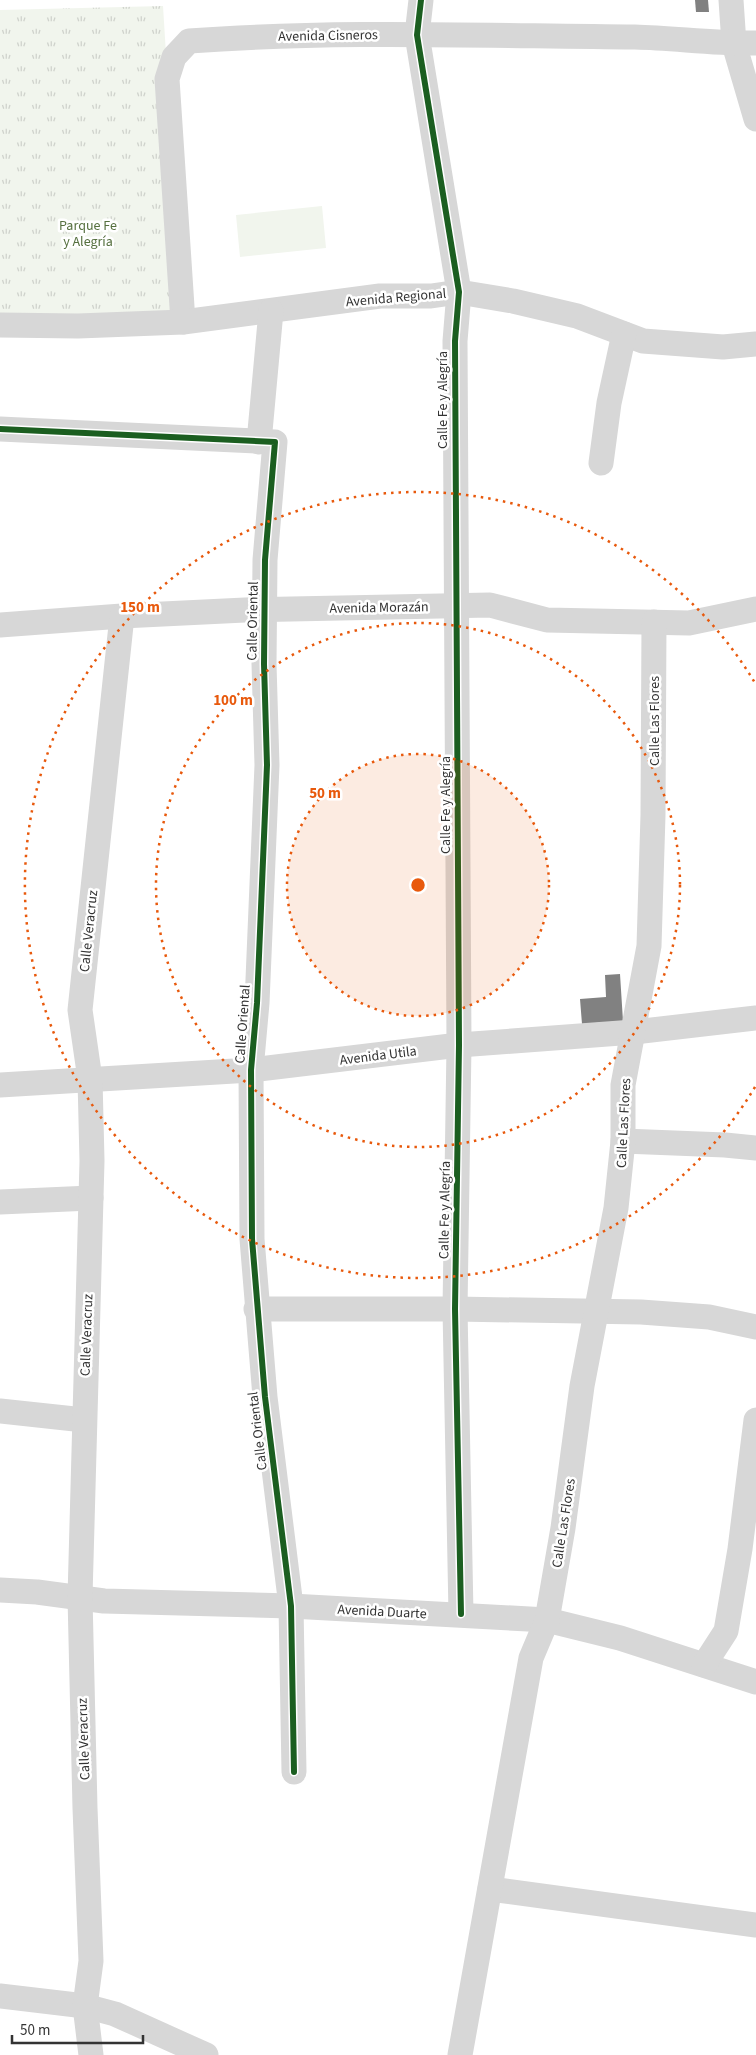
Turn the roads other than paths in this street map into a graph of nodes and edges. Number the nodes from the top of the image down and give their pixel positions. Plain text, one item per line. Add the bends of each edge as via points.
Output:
1 (421, 0) edge
2 (730, 0) edge
3 (417, 35) junction
4 (745, 43) edge
5 (756, 120) edge
6 (459, 292) junction
7 (271, 311) junction
8 (183, 322) junction
9 (0, 325) edge
10 (624, 334) junction
11 (756, 344) edge
12 (0, 429) edge
13 (267, 442) junction
14 (601, 463) dead end
15 (456, 606) junction
16 (756, 609) edge
17 (264, 610) junction
18 (122, 616) junction
19 (654, 622) junction
20 (0, 625) edge
21 (756, 1018) edge
22 (634, 1032) junction
23 (460, 1045) junction
24 (251, 1070) junction
25 (90, 1079) junction
26 (0, 1085) edge
27 (623, 1141) junction
28 (756, 1148) edge
29 (91, 1198) junction
30 (0, 1202) edge
31 (256, 1309) junction
32 (455, 1309) junction
33 (598, 1310) junction
34 (756, 1327) edge
35 (0, 1411) edge
36 (84, 1420) junction
37 (756, 1420) edge
38 (0, 1590) edge
39 (80, 1597) junction
40 (291, 1606) junction
41 (461, 1614) junction
42 (547, 1620) junction
43 (704, 1665) junction
44 (756, 1682) edge
45 (294, 1772) dead end
46 (490, 1888) junction
47 (756, 1925) edge
48 (0, 1996) edge
49 (85, 2006) junction
50 (91, 2055) edge
51 (206, 2055) edge
52 (460, 2055) edge

1 - 3 street, Calle Fe y Alegría
2 - 4 street
3 - 4 street, Avenida Cisneros via 654,38
3 - 6 street, Calle Fe y Alegría
3 - 8 street, Avenida Cisneros via 250,36 190,41 174,57 166,79
4 - 5 street
6 - 7 street, Avenida Regional via 431,296 380,296
6 - 10 street, Avenida Regional via 577,316
6 - 15 street, Calle Fe y Alegría via 454,341
7 - 8 street, Avenida Regional
7 - 13 street, Calle Oriental
8 - 9 street, Avenida Regional
10 - 11 street, Avenida Regional via 643,341 723,347
10 - 14 street via 609,403
12 - 13 street
13 - 17 street, Calle Oriental
15 - 17 street, Avenida Morazán
15 - 19 street, Avenida Morazán via 490,605 547,620
15 - 23 street, Calle Fe y Alegría
16 - 19 street, Avenida Morazán via 689,623
17 - 18 street, Avenida Morazán
17 - 24 street, Calle Oriental via 267,765
18 - 20 street, Avenida Morazán
18 - 25 street, Calle Veracruz via 80,1010
19 - 22 street, Calle Las Flores via 654,815 648,946
21 - 22 street, Avenida Utila
22 - 23 street, Avenida Utila
22 - 27 street, Calle Las Flores via 623,1085
23 - 24 street, Avenida Utila
23 - 32 street, Calle Fe y Alegría
24 - 25 street, Avenida Utila
24 - 31 street, Calle Oriental via 252,1240
25 - 26 street, Avenida Utila
25 - 29 street, Calle Veracruz
27 - 28 street
27 - 33 street, Calle Las Flores via 616,1208
29 - 30 street
29 - 36 street, Calle Veracruz
31 - 32 street
31 - 40 street, Calle Oriental
32 - 33 street
32 - 41 street, Calle Fe y Alegría
33 - 34 street via 710,1318
33 - 42 street, Calle Las Flores via 582,1386
35 - 36 street
36 - 39 street, Calle Veracruz
37 - 43 street via 726,1630
38 - 39 street, Avenida Duarte
39 - 40 street, Avenida Duarte via 104,1601
39 - 49 street, Calle Veracruz via 92,1961
40 - 41 street, Avenida Duarte
40 - 45 street, Calle Oriental
41 - 42 street, Avenida Duarte
42 - 43 street, Avenida Duarte via 620,1638
42 - 46 street, Calle Las Flores via 531,1658
43 - 44 street, Avenida Duarte
46 - 47 street
46 - 52 street, Calle Las Flores
48 - 49 street
49 - 50 street, Calle Veracruz
49 - 51 street via 115,2014

